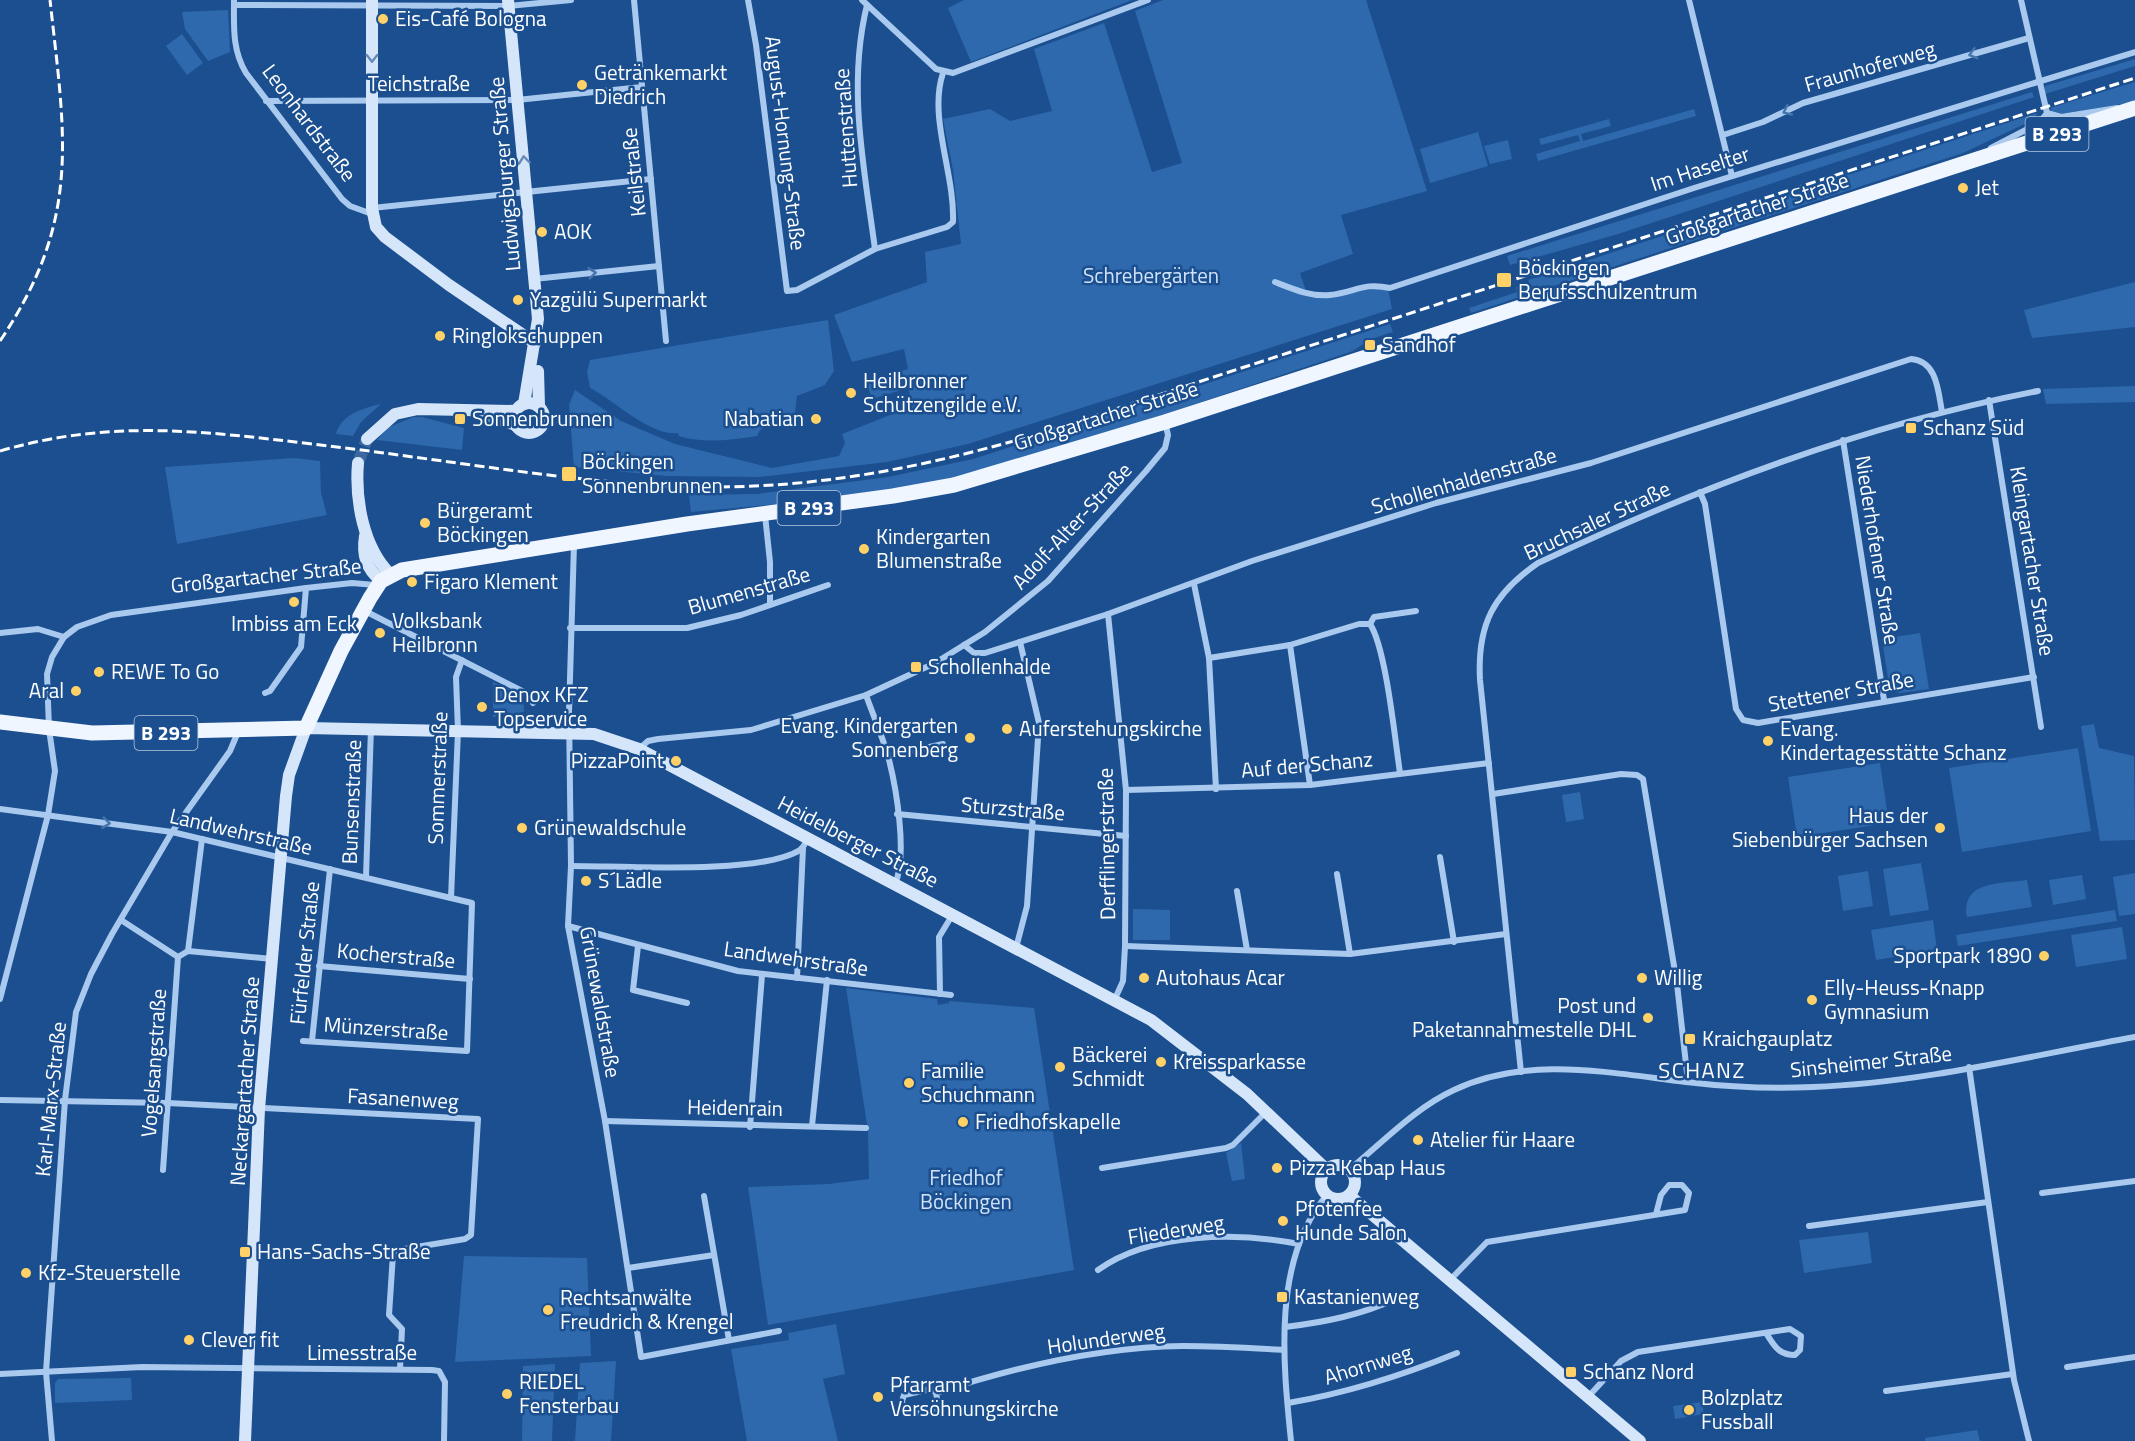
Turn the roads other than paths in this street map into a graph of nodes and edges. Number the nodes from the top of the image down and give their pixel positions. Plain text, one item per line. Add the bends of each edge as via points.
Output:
1 (571, 0) edge
2 (634, 0) edge
3 (748, 0) edge
4 (1148, 0) edge
5 (1689, 0) edge
6 (2020, 0) edge
7 (234, 2) edge
8 (865, 2) edge
9 (508, 3) edge
10 (372, 4) edge
11 (2029, 38) junction
12 (2135, 52) edge
13 (943, 73) junction
14 (2038, 82) junction
15 (642, 87) junction
16 (517, 100) junction
17 (266, 101) junction
18 (372, 101) junction
19 (2129, 110) edge
20 (2047, 113) junction
21 (1723, 135) junction
22 (1979, 158) junction
23 (1732, 176) junction
24 (651, 179) junction
25 (527, 192) junction
26 (372, 211) junction
27 (875, 249) junction
28 (659, 266) junction
29 (534, 279) junction
30 (1275, 282) dead end
31 (666, 341) dead end
32 (535, 343) junction
33 (2038, 391) dead end
34 (1989, 400) junction
35 (539, 406) junction
36 (520, 407) junction
37 (473, 411) junction
38 (1942, 412) junction
39 (1165, 422) junction
40 (516, 425) junction
41 (367, 439) tunnel mouth
42 (1843, 440) junction
43 (358, 463) tunnel mouth
44 (1700, 492) junction
45 (765, 514) junction
46 (574, 541) junction
47 (383, 580) junction
48 (1194, 584) junction
49 (828, 585) dead end
50 (306, 588) junction
51 (770, 604) junction
52 (363, 610) junction
53 (1416, 611) dead end
54 (1108, 614) junction
55 (1370, 624) junction
56 (570, 628) junction
57 (0, 633) edge
58 (64, 637) junction
59 (1020, 642) junction
60 (964, 645) junction
61 (1290, 645) junction
62 (1209, 658) junction
63 (462, 660) junction
64 (2034, 677) junction
65 (265, 693) dead end
66 (866, 695) junction
67 (1884, 700) junction
68 (533, 703) dead end
69 (0, 722) edge
70 (2042, 727) dead end
71 (306, 728) junction
72 (371, 728) junction
73 (49, 729) junction
74 (239, 729) junction
75 (458, 731) junction
76 (0, 733) edge
77 (569, 733) junction
78 (943, 744) dead end
79 (639, 749) junction
80 (888, 756) junction
81 (1489, 763) junction
82 (1400, 772) junction
83 (1310, 785) junction
84 (1216, 789) junction
85 (1126, 790) junction
86 (1493, 795) junction
87 (0, 809) edge
88 (897, 814) junction
89 (48, 815) junction
90 (1033, 828) junction
91 (172, 832) junction
92 (1126, 836) junction
93 (202, 839) junction
94 (805, 843) junction
95 (281, 857) junction
96 (1440, 857) dead end
97 (571, 866) junction
98 (330, 869) junction
99 (1337, 874) dead end
100 (366, 877) junction
101 (895, 884) junction
102 (1237, 891) dead end
103 (451, 898) junction
104 (953, 913) junction
105 (121, 920) junction
106 (568, 926) junction
107 (1506, 934) junction
108 (1454, 942) junction
109 (638, 946) junction
110 (1125, 946) junction
111 (1016, 949) junction
112 (1247, 950) junction
113 (188, 951) junction
114 (1350, 954) junction
115 (178, 957) junction
116 (273, 959) junction
117 (319, 966) junction
118 (762, 975) junction
119 (797, 978) junction
120 (470, 979) junction
121 (827, 980) junction
122 (940, 994) junction
123 (951, 995) dead end
124 (0, 999) edge
125 (1114, 1000) junction
126 (687, 1003) dead end
127 (2135, 1037) edge
128 (303, 1041) dead end
129 (312, 1041) junction
130 (1969, 1067) junction
131 (1521, 1072) junction
132 (1688, 1082) junction
133 (0, 1100) edge
134 (65, 1100) junction
135 (168, 1103) junction
136 (259, 1109) junction
137 (1266, 1112) junction
138 (605, 1121) junction
139 (750, 1126) junction
140 (812, 1126) junction
141 (866, 1128) dead end
142 (1102, 1168) dead end
143 (1326, 1169) junction
144 (1350, 1169) junction
145 (163, 1170) dead end
146 (2135, 1181) edge
147 (2042, 1193) dead end
148 (1349, 1195) junction
149 (704, 1196) dead end
150 (1327, 1196) junction
151 (1988, 1202) junction
152 (1656, 1214) junction
153 (1809, 1226) dead end
154 (1299, 1244) junction
155 (714, 1255) junction
156 (628, 1268) junction
157 (1098, 1270) dead end
158 (1450, 1280) junction
159 (1398, 1298) dead end
160 (1285, 1327) junction
161 (779, 1331) dead end
162 (1766, 1333) junction
163 (729, 1340) junction
164 (1284, 1350) junction
165 (1457, 1353) dead end
166 (2135, 1357) edge
167 (248, 1366) junction
168 (2067, 1367) dead end
169 (400, 1370) junction
170 (46, 1372) junction
171 (0, 1374) edge
172 (2013, 1374) junction
173 (1886, 1391) dead end
174 (936, 1393) junction
175 (1587, 1397) junction
176 (1287, 1403) junction
177 (52, 1441) edge
178 (245, 1441) edge
179 (444, 1441) edge
180 (1291, 1441) edge
181 (1640, 1441) edge
182 (2029, 1441) edge

1 - 9 street
2 - 15 street, Keilstraße
3 - 27 street, August-Hornung-Straße via 787,291 797,290
4 - 13 street via 965,70
5 - 21 street
6 - 11 street
7 - 10 street
7 - 17 street, Leonhardstraße via 234,40 242,67
8 - 13 street
8 - 27 street, Huttenstraße via 856,87
9 - 10 street
9 - 16 main road, Ludwigsburger Straße
10 -> 18 main road
11 - 14 street
11 -> 21 street, Fraunhoferweg via 1803,103
12 - 14 street, Im Haselter
13 - 27 street via 939,105 950,169 953,222
14 - 20 street
14 - 23 street, Im Haselter
15 - 16 street, Teichstraße
15 - 24 street, Keilstraße
16 - 18 street, Teichstraße
25 -> 16 main road, Ludwigsburger Straße
17 - 18 street, Teichstraße
17 - 26 street, Leonhardstraße via 342,199 350,206
18 - 26 main road
19 - 20 street via 2117,108 2061,117
19 - 22 main road, Großgartacher Straße / B 293
20 - 22 street via 2039,123 1978,155
21 - 23 street
22 - 39 main road, Großgartacher Straße / B 293
23 - 30 street, Im Haselter via 1390,288 1372,285 1329,295 1307,294
24 - 25 street
24 - 28 street, Keilstraße
25 - 26 street
25 - 29 main road, Ludwigsburger Straße
26 - 32 main road via 376,227 385,237
29 -> 28 street
28 - 31 street, Keilstraße
29 - 32 main road, Ludwigsburger Straße via 538,319
32 - 35 main road, Ludwigsburger Straße
32 - 36 main road, Ludwigsburger Straße
33 - 34 street, Bruchsaler Straße
34 - 38 street, Bruchsaler Straße
34 - 64 street, Kleingartacher Straße
35 - 36 main road
35 - 40 main road via 545,420 542,428 528,434
36 - 37 main road
36 - 40 main road
37 - 40 main road
37 - 41 main road via 431,408 395,414
38 - 42 street, Bruchsaler Straße
38 - 48 street, Schollenhaldenstraße via 1930,366 1923,360 1911,359 1591,463 1452,498 1252,561
39 - 45 main road, Großgartacher Straße / B 293 via 954,485
39 - 60 street, Adolf-Alter-Straße via 1165,448 1085,541 1006,617
42 - 44 street, Bruchsaler Straße
42 - 67 street, Niederhofener Straße
43 - 47 main road via 366,564
44 - 67 street, Stettener Straße via 1738,715 1758,723
44 - 81 street, Bruchsaler Straße via 1538,563 1514,579 1487,620 1479,653
45 - 46 main road, Großgartacher Straße / B 293
45 - 51 street
46 - 47 main road, Großgartacher Straße / B 293 via 418,566
46 - 56 street, Grünewaldstraße
47 - 50 street, Großgartacher Straße
47 - 52 main road
48 - 54 street, Schollenhaldenstraße
48 - 62 street
49 - 51 street, Blumenstraße
50 - 58 street, Großgartacher Straße via 111,615 77,627
50 - 65 street via 301,647
51 - 56 street, Blumenstraße via 687,628
52 - 63 street
52 - 71 main road
53 - 55 street via 1374,617
54 - 59 street, Schollenhaldenstraße
54 - 85 street, Derfflingerstraße
55 - 61 street
55 - 82 street via 1386,682
56 - 77 street, Grünewaldstraße
57 - 58 street via 38,629
58 - 73 street via 47,674
59 - 60 street, Schollenhaldenstraße via 985,653 974,653
59 - 90 street via 1039,723
60 - 66 street, Adolf-Alter-Straße
61 - 62 street
61 - 83 street
62 - 84 street
63 - 68 street via 526,693
63 - 75 street, Sommerstraße via 456,676
64 - 67 street, Stettener Straße
64 - 70 street, Kleingartacher Straße
66 - 79 street, Adolf-Alter-Straße via 759,728 658,739
66 - 80 street
69 - 73 main road, B 293
71 - 72 main road, Heidelberger Straße
71 - 74 main road, B 293
71 - 95 main road, Neckargartacher Straße via 289,775
72 - 75 main road, Heidelberger Straße
72 - 100 street, Bunsenstraße
73 - 74 main road, B 293 via 144,734
73 - 76 main road, B 293
73 - 89 street via 55,771
74 - 91 street, Karl-Marx-Straße via 230,751
75 - 77 main road, Heidelberger Straße
75 - 103 street, Sommerstraße
77 - 79 main road, Heidelberger Straße via 594,734
77 - 97 street, Grünewaldstraße
78 - 80 street
79 - 94 main road, Heidelberger Straße
80 - 88 street
81 - 82 street, Auf der Schanz
81 - 86 street, Bruchsaler Straße
82 - 83 street, Auf der Schanz
83 - 84 street, Auf der Schanz
84 - 85 street, Auf der Schanz
85 - 92 street, Derfflingerstraße
86 - 107 street, Bruchsaler Straße
86 - 132 street via 1620,774 1643,779 1671,946
87 - 89 street, Landwehrstraße
88 - 90 street, Sturzstraße
88 - 101 street
89 -> 91 street, Landwehrstraße
89 - 124 street
90 - 92 street, Sturzstraße
90 - 111 street via 1027,906
91 - 93 street, Landwehrstraße
91 - 105 street, Karl-Marx-Straße
92 - 110 street, Derfflingerstraße
93 - 95 street, Landwehrstraße
93 - 113 street
94 - 97 street via 791,855 723,866
94 - 101 main road, Heidelberger Straße
94 - 119 street
95 - 98 street, Landwehrstraße
95 - 116 main road, Neckargartacher Straße
96 - 108 street
97 - 106 street, Grünewaldstraße
98 - 100 street, Landwehrstraße
98 - 117 street, Fürfelder Straße
99 - 114 street
100 - 103 street, Landwehrstraße
101 - 104 main road, Heidelberger Straße
102 - 112 street
103 - 120 street, Landwehrstraße via 472,903
104 - 111 main road, Heidelberger Straße
104 - 122 street via 939,937
105 - 115 street
105 - 134 street, Karl-Marx-Straße via 91,974 76,1012
106 - 109 street, Landwehrstraße
106 - 138 street, Grünewaldstraße
107 - 108 street
107 - 131 street, Bruchsaler Straße
108 - 114 street
109 - 118 street, Landwehrstraße
109 - 126 street via 633,990
110 - 112 street
110 - 125 street, Derfflingerstraße via 1122,981
111 - 125 main road, Heidelberger Straße
112 - 114 street
113 - 115 street
113 - 116 street
115 - 135 street, Vogelsangstraße
116 - 136 main road, Neckargartacher Straße
117 - 120 street, Kocherstraße
117 - 129 street, Fürfelder Straße
118 - 119 street, Landwehrstraße
118 - 139 street
119 - 121 street, Landwehrstraße
120 - 129 street, Münzerstraße via 467,1051
121 - 122 street, Landwehrstraße
121 - 140 street
122 - 123 street, Landwehrstraße
125 - 137 main road, Heidelberger Straße via 1183,1042
127 - 130 street, Sinsheimer Straße
128 - 129 street, Münzerstraße
130 - 132 street, Sinsheimer Straße via 1815,1087
130 - 151 street
131 - 132 street, Sinsheimer Straße via 1622,1072
131 - 144 street, Sinsheimer Straße via 1474,1082 1441,1097
133 - 134 street
134 - 135 street
134 - 170 street, Karl-Marx-Straße
135 - 136 street
135 - 145 street, Vogelsangstraße
136 - 167 main road, Neckargartacher Straße
136 - 169 street, Fasanenweg via 478,1119 471,1235 393,1254 389,1314 402,1329
137 - 142 street via 1226,1148
137 - 143 main road, Heidelberger Straße
138 - 139 street, Heidenrain
138 - 156 street, Grünewaldstraße
139 - 140 street, Heidenrain
140 - 141 street, Heidenrain
143 - 144 main road via 1342,1165
143 - 150 main road via 1320,1182
144 - 148 main road via 1355,1178
146 - 147 street
148 - 150 main road via 1334,1199
148 - 158 main road
149 - 155 street
150 - 154 street
151 - 153 street
151 - 172 street
152 - 152 street via 1685,1210 1689,1193 1682,1185 1669,1185 1660,1195
152 - 158 street via 1487,1242
154 - 157 street, Fliederweg via 1244,1237 1193,1240 1121,1255
154 - 160 street
155 - 156 street
155 - 163 street
156 - 163 street, Grünewaldstraße via 641,1357
158 - 175 main road
159 - 160 street via 1368,1312 1331,1322
160 - 164 street
161 - 163 street
162 - 162 street via 1795,1330 1800,1336 1800,1350 1795,1355 1779,1352
162 - 175 street via 1638,1352 1621,1361
164 - 174 street, Holunderweg via 1182,1346 1093,1355 988,1376
164 - 176 street
165 - 176 street, Ahornweg via 1379,1383
166 - 168 street
167 - 169 street, Limesstraße
167 - 170 street, Limesstraße
167 - 178 main road, Neckargartacher Straße
169 - 179 street, Limesstraße via 440,1371 445,1382
170 - 171 street, Limesstraße
170 - 177 street, Karl-Marx-Straße
172 - 173 street
172 - 182 street
174 - 174 street, Holunderweg via 931,1389 904,1395 904,1411 909,1414 936,1408
175 - 181 main road
176 - 180 street

